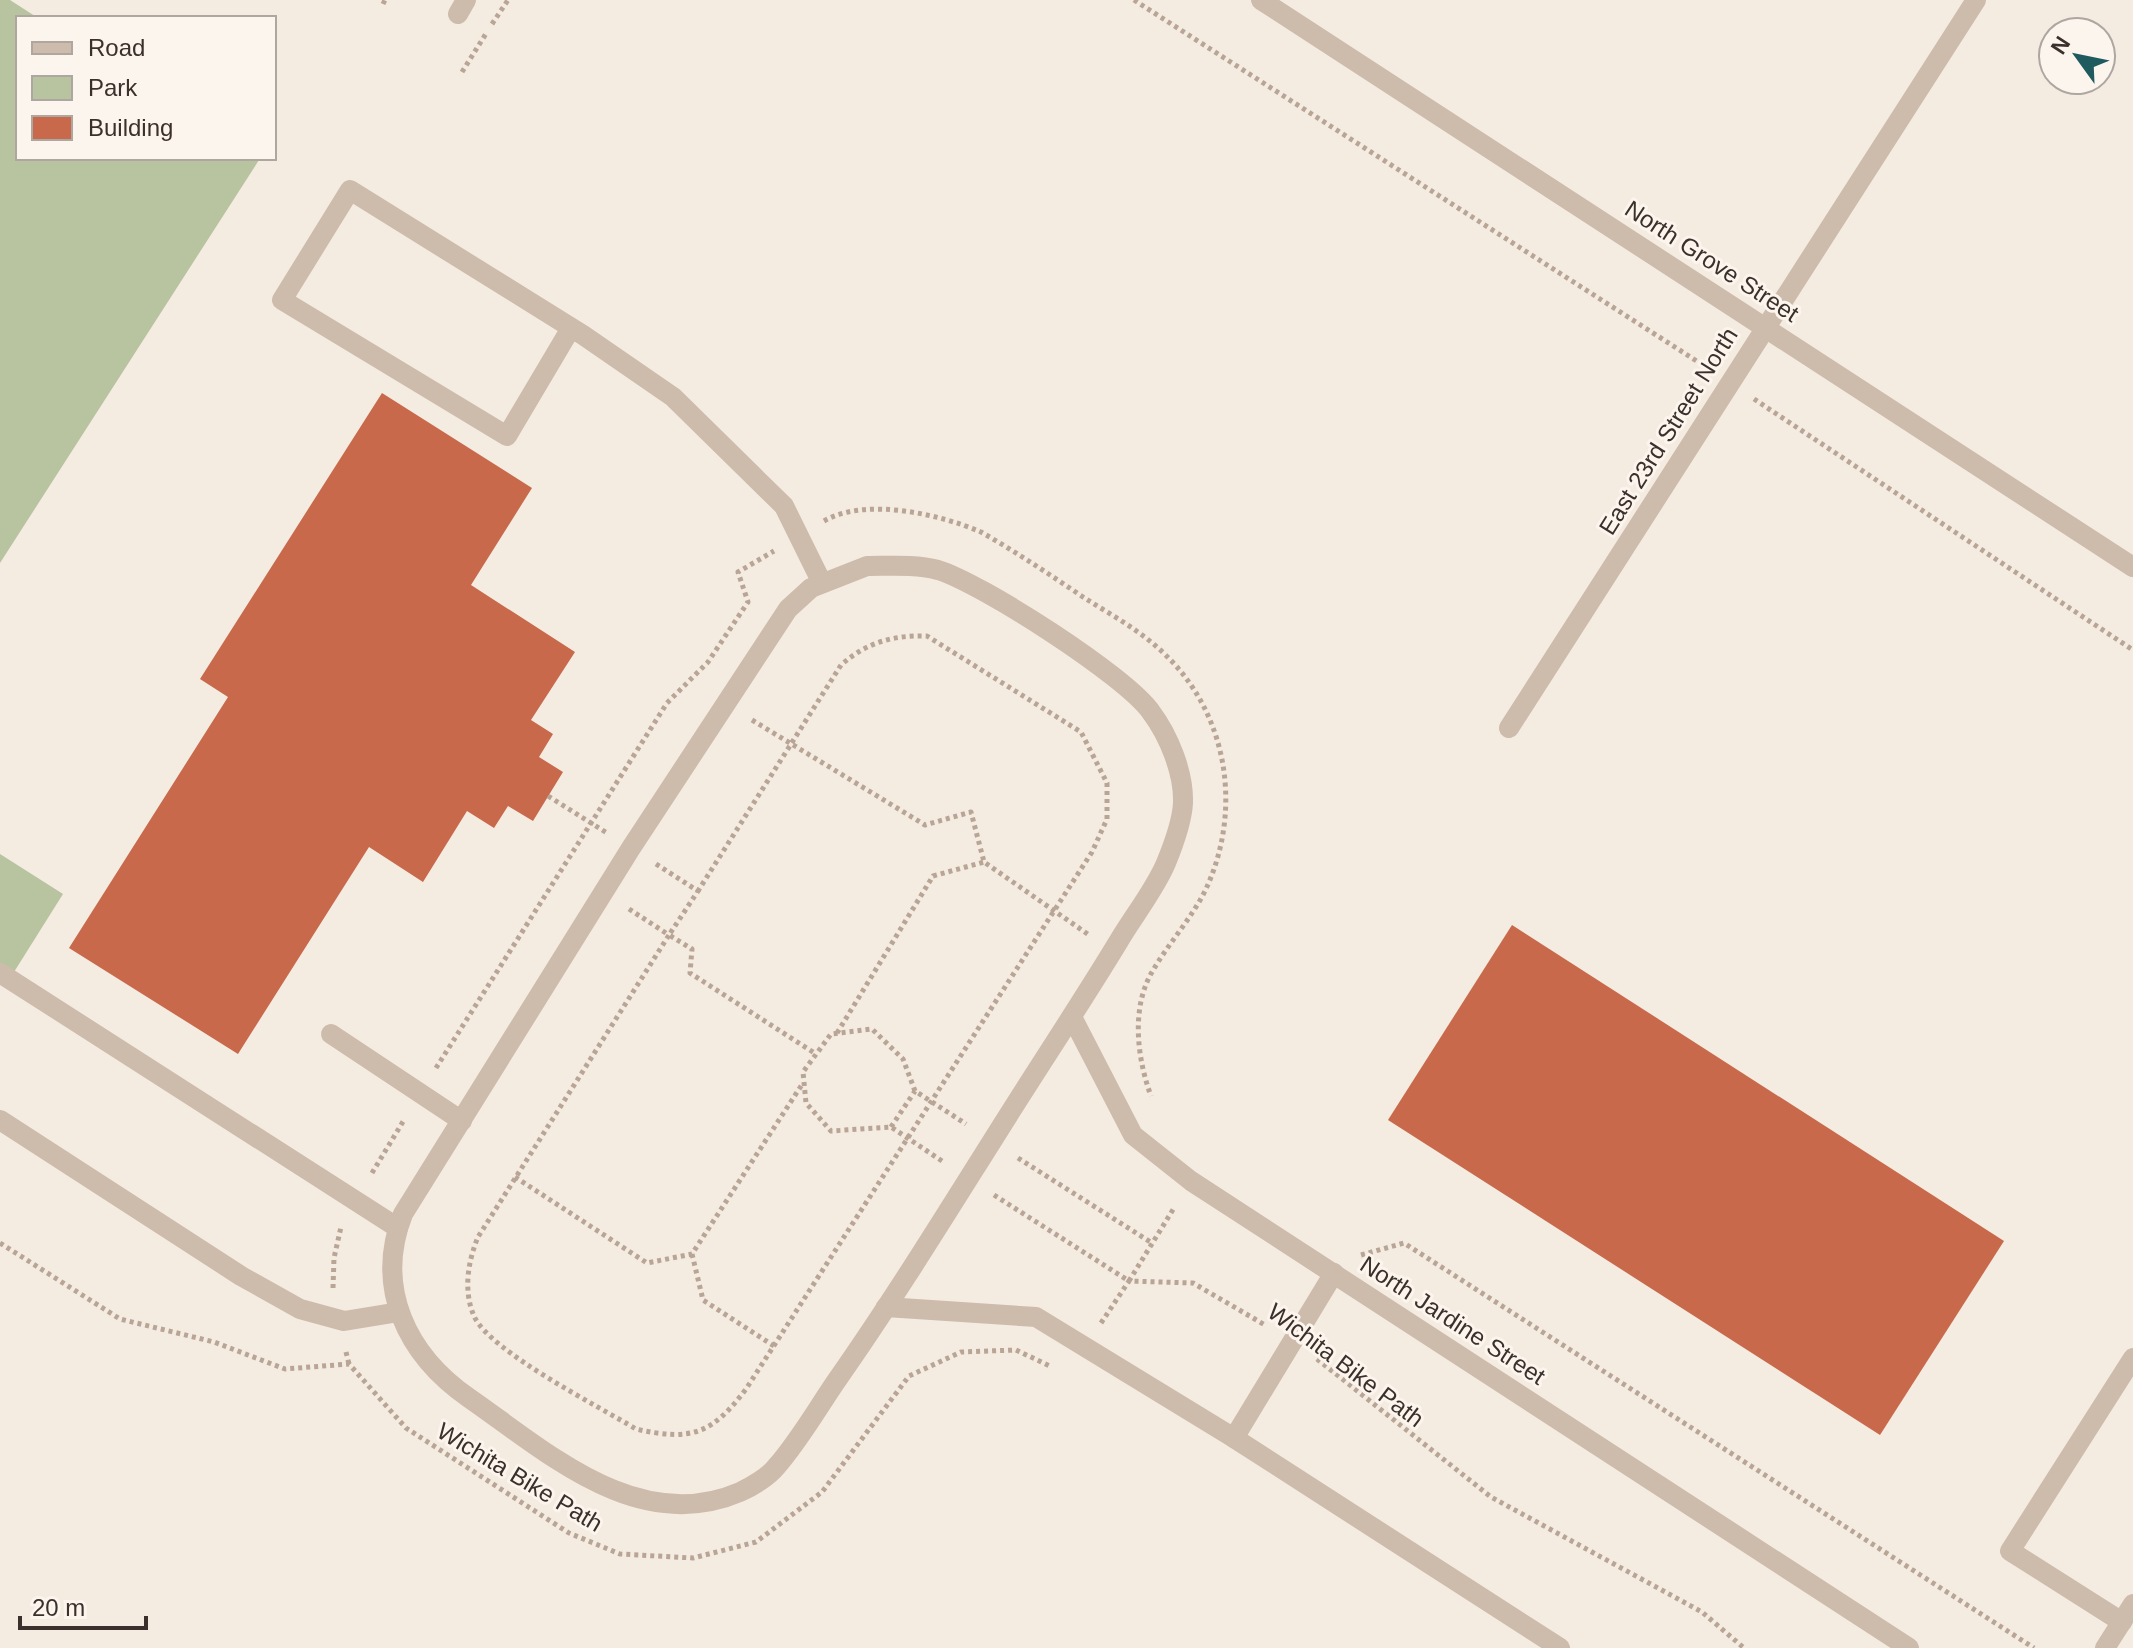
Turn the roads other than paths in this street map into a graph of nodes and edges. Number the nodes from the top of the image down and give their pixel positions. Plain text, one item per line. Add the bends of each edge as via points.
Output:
1 (1261, 0) edge
2 (1976, 0) edge
3 (1765, 326) junction
4 (571, 328) junction
5 (2133, 567) edge
6 (822, 583) junction
7 (1509, 728) dead end
8 (0, 973) edge
9 (1072, 1017) junction
10 (331, 1034) dead end
11 (0, 1120) edge
12 (462, 1121) junction
13 (398, 1228) junction
14 (1334, 1273) junction
15 (886, 1307) junction
16 (399, 1312) junction
17 (2133, 1358) edge
18 (1234, 1438) junction
19 (2128, 1613) edge
20 (1560, 1648) edge
21 (1909, 1648) edge
22 (2105, 1648) edge

1 - 3 street, North Grove Street
2 - 3 street, East 23rd Street North
3 - 5 street, North Grove Street
3 - 7 street, East 23rd Street North
4 - 4 street via 350,190 282,300 507,436
4 - 6 street via 673,397 784,506
6 - 9 street via 867,566 921,566 945,572 1115,676 1151,711 1176,760 1183,803 1165,866
6 - 12 street via 788,609 631,848
8 - 13 street
9 - 14 street via 1133,1135 1191,1181
9 - 15 street
10 - 12 street
11 - 16 street via 300,1309 339,1320
12 - 13 street
13 - 16 street via 391,1266
14 - 18 street, North Jardine Street
14 - 21 street, North Jardine Street
15 - 16 street via 774,1471 741,1492 669,1506 638,1500 584,1477 458,1390 418,1353
15 - 18 street via 1036,1317
17 - 19 street via 2010,1551
18 - 20 street
19 - 22 street

